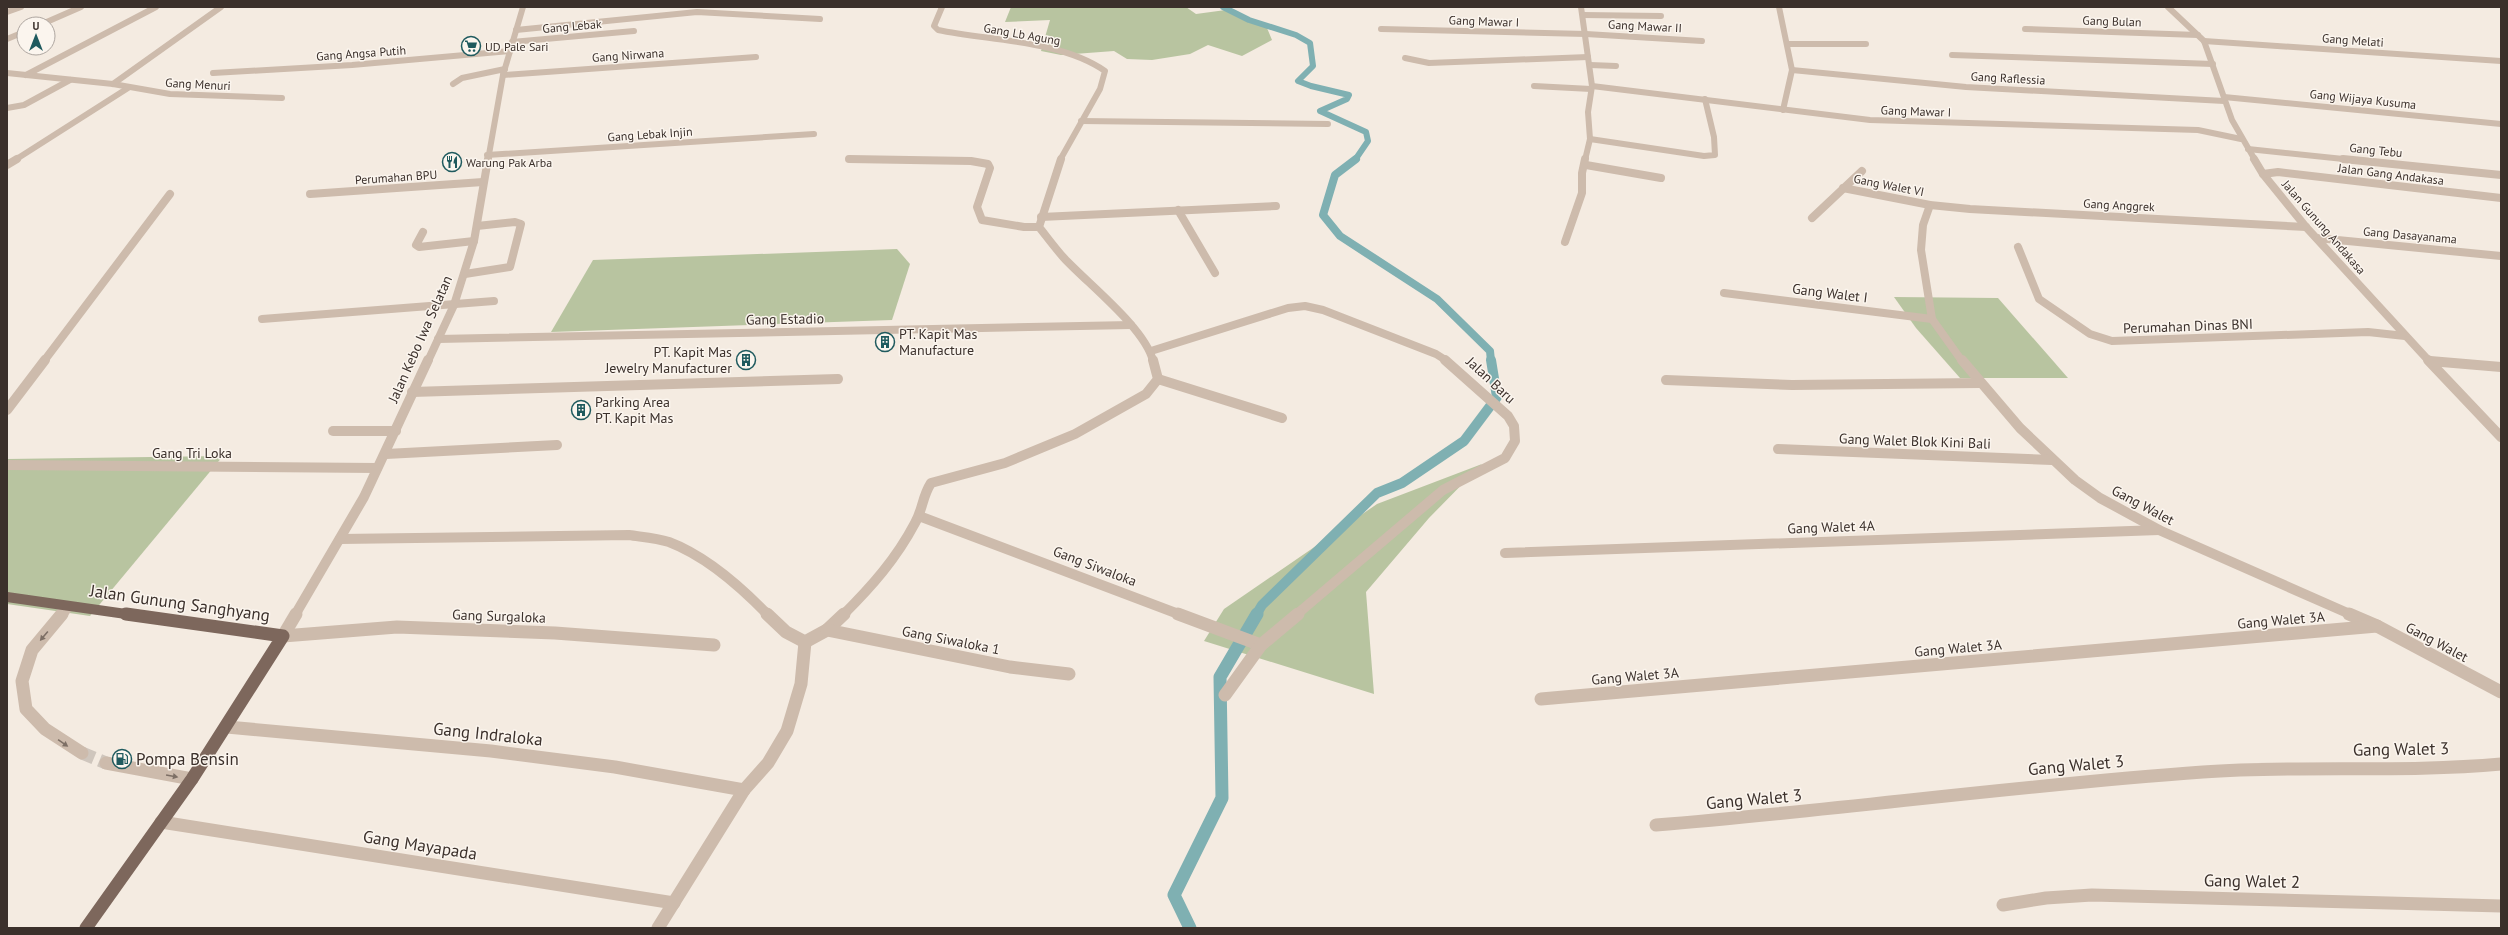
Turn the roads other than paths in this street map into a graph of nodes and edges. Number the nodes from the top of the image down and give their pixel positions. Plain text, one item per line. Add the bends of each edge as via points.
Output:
1 (21, 7) edge
2 (81, 7) edge
3 (156, 7) edge
4 (221, 7) edge
5 (523, 7) edge
6 (942, 7) edge
7 (1581, 7) edge
8 (1779, 7) edge
9 (2168, 7) edge
10 (7, 12) edge
11 (1583, 15) junction
12 (1661, 16) dead end
13 (56, 18) edge
14 (820, 19) dead end
15 (1381, 29) dead end
16 (2025, 29) dead end
17 (516, 30) junction
18 (634, 31) dead end
19 (1586, 34) junction
20 (2201, 38) junction
21 (1702, 41) dead end
22 (1788, 44) junction
23 (1866, 44) dead end
24 (511, 47) junction
25 (1952, 55) dead end
26 (756, 56) dead end
27 (1588, 57) junction
28 (1405, 58) dead end
29 (2501, 61) edge
30 (2213, 64) junction
31 (1590, 65) junction
32 (1616, 66) dead end
33 (1792, 70) junction
34 (504, 72) junction
35 (7, 73) edge
36 (214, 73) dead end
37 (26, 75) junction
38 (70, 80) junction
39 (113, 84) junction
40 (453, 84) dead end
41 (1534, 86) dead end
42 (128, 88) junction
43 (1592, 88) junction
44 (282, 98) dead end
45 (1705, 99) junction
46 (2224, 99) junction
47 (7, 108) edge
48 (1783, 110) junction
49 (1081, 121) junction
50 (1328, 124) dead end
51 (2501, 124) edge
52 (814, 134) dead end
53 (2241, 138) junction
54 (1590, 139) junction
55 (2248, 149) junction
56 (487, 155) junction
57 (849, 159) dead end
58 (7, 164) edge
59 (1586, 165) junction
60 (1862, 171) dead end
61 (2263, 174) junction
62 (2501, 175) edge
63 (1661, 178) dead end
64 (483, 182) junction
65 (1844, 188) junction
66 (170, 194) dead end
67 (310, 194) dead end
68 (2501, 198) edge
69 (1930, 205) junction
70 (1276, 206) dead end
71 (1178, 210) junction
72 (1041, 217) junction
73 (1812, 218) dead end
74 (476, 226) junction
75 (1039, 227) junction
76 (2306, 227) junction
77 (423, 232) dead end
78 (2317, 238) junction
79 (474, 241) junction
80 (1565, 242) dead end
81 (2018, 247) dead end
82 (2501, 256) edge
83 (1215, 273) dead end
84 (465, 274) junction
85 (1724, 293) dead end
86 (494, 301) dead end
87 (454, 305) junction
88 (262, 319) dead end
89 (1932, 319) junction
90 (1131, 325) junction
91 (2405, 336) junction
92 (438, 339) junction
93 (1151, 351) junction
94 (2430, 361) junction
95 (2501, 367) edge
96 (838, 379) dead end
97 (1158, 379) junction
98 (1666, 380) dead end
99 (1980, 383) junction
100 (412, 392) junction
101 (7, 410) edge
102 (1282, 418) dead end
103 (333, 431) dead end
104 (396, 431) junction
105 (2501, 437) edge
106 (557, 445) dead end
107 (1778, 449) dead end
108 (386, 454) junction
109 (2052, 460) junction
110 (7, 465) edge
111 (378, 468) junction
112 (919, 516) junction
113 (2159, 530) junction
114 (340, 539) junction
115 (1505, 553) dead end
116 (7, 597) edge
117 (69, 606) junction
118 (2377, 626) junction
119 (828, 630) junction
120 (283, 636) junction
121 (805, 642) junction
122 (714, 645) dead end
123 (1261, 645) junction
124 (1069, 674) dead end
125 (2501, 692) edge
126 (1225, 695) dead end
127 (1542, 699) dead end
128 (227, 727) junction
129 (82, 753) tunnel mouth
130 (106, 763) tunnel mouth
131 (2501, 764) edge
132 (192, 779) junction
133 (744, 790) junction
134 (161, 822) junction
135 (1656, 825) dead end
136 (674, 903) junction
137 (2003, 905) dead end
138 (2501, 906) edge
139 (86, 928) edge
140 (658, 928) edge

1 - 10 street
2 - 13 street
3 - 37 street
4 - 39 street
5 - 17 street, Jalan Kebo Iwa Selatan
6 - 49 street, Gang Lb Agung via 934,26 938,30 1054,51 1090,60 1105,71 1100,89
7 - 11 street
8 - 22 street
9 - 20 street, Jalan Gunung Andakasa
11 - 12 street
11 - 19 street
14 - 17 street via 697,12
15 - 19 street, Gang Mawar I
16 - 20 street, Gang Bulan
17 - 24 street, Jalan Kebo Iwa Selatan
18 - 24 street, Gang Lebak
19 - 21 street, Gang Mawar II
19 - 27 street
20 - 29 street, Gang Melati
20 - 30 street, Jalan Gunung Andakasa
22 - 23 street
22 - 33 street
24 - 34 street, Jalan Kebo Iwa Selatan
24 - 36 street, Gang Angsa Putih via 352,65
25 - 30 street
26 - 34 street, Gang Nirwana
27 - 28 street via 1429,63
27 - 31 street
30 - 46 street, Jalan Gunung Andakasa
31 - 32 street
31 - 43 street
33 - 46 street, Gang Raflessia via 1966,87
33 - 48 street
34 - 40 street, Gang Nirwana via 464,77
34 - 56 street, Jalan Kebo Iwa Selatan
35 - 37 street, Gang Menuri
37 - 38 street, Gang Menuri
38 - 39 street, Gang Menuri
38 - 47 street via 24,105
39 - 42 street, Gang Menuri
41 - 43 street, Gang Mawar I
42 - 44 street, Gang Menuri via 188,95
42 - 58 street
43 - 45 street, Gang Mawar I
43 - 54 street via 1588,112
45 - 48 street, Gang Mawar I
45 - 54 street via 1714,137 1715,155 1704,156
46 - 51 street, Gang Wijaya Kusuma
46 - 53 street, Jalan Gunung Andakasa
48 - 53 street, Gang Mawar I via 1870,120 2198,130
49 - 50 street
49 - 72 street via 1061,158
52 - 56 street, Gang Lebak Injin
53 - 55 street, Jalan Gunung Andakasa
54 - 59 street
55 - 61 street, Jalan Gunung Andakasa
55 - 62 street, Gang Tebu
56 - 64 street, Jalan Kebo Iwa Selatan
57 - 75 street via 971,161 988,164 990,168 977,207 982,220
59 - 63 street
59 - 80 street via 1582,173 1582,193
60 - 65 street, Gang Walet VI
61 - 68 street, Jalan Gang Andakasa via 2278,172
61 - 76 street, Jalan Gunung Andakasa
64 - 67 street, Perumahan BPU
64 - 74 street, Jalan Kebo Iwa Selatan
65 - 69 street, Gang Walet VI
65 - 73 street, Gang Walet VI
66 - 101 street
69 - 76 street, Gang Anggrek via 2031,213
69 - 89 street, Gang Walet via 1923,225 1921,250
70 - 71 street
71 - 72 street
71 - 83 street
72 - 75 street
74 - 79 street, Jalan Kebo Iwa Selatan
74 - 84 street via 515,222 520,224 510,267
75 - 90 street via 1063,257
76 - 78 street, Jalan Gunung Andakasa
77 - 79 street via 416,245 419,247
78 - 82 street, Gang Dasayanama
78 - 91 street, Jalan Gunung Andakasa
79 - 84 street, Jalan Kebo Iwa Selatan
81 - 91 street, Perumahan Dinas BNI via 2040,299 2090,334 2112,341 2368,332
84 - 87 street, Jalan Kebo Iwa Selatan
85 - 89 street, Gang Walet I
86 - 87 street
87 - 88 street
87 - 92 street, Jalan Kebo Iwa Selatan
89 - 99 street, Gang Walet
90 - 92 street, Gang Estadio
90 - 93 street
91 - 94 street, Jalan Gunung Andakasa
92 - 100 street, Jalan Kebo Iwa Selatan
93 - 97 street
93 - 123 street, Jalan Baru via 1288,308 1305,306 1323,310 1436,354 1452,364 1508,416 1514,426 1515,442 1505,458 1442,490
94 - 95 street
94 - 105 street, Jalan Gunung Andakasa
96 - 100 street
97 - 102 street
97 - 112 street via 1146,394 1075,434 1005,462 931,483 923,495
98 - 99 street via 1792,385
99 - 109 street, Gang Walet
100 - 104 street, Jalan Kebo Iwa Selatan
103 - 104 street
104 - 108 street, Jalan Kebo Iwa Selatan
106 - 108 street
107 - 109 street, Gang Walet Blok Kini Bali
108 - 111 street, Jalan Kebo Iwa Selatan
109 - 113 street, Gang Walet via 2100,498
110 - 111 street, Gang Tri Loka
111 - 114 street, Jalan Kebo Iwa Selatan
112 - 119 street via 902,548 876,582
112 - 123 street, Gang Siwaloka
113 - 115 street, Gang Walet 4A
113 - 118 street, Gang Walet
114 - 120 street, Jalan Kebo Iwa Selatan
114 - 121 street via 629,534 652,538 673,544 698,558 760,607 791,636
116 - 117 main road, Jalan Gunung Sanghyang
117 - 120 main road, Jalan Gunung Sanghyang
117 -> 129 street via 32,650 22,681 26,709 45,729
118 - 125 street, Gang Walet
118 - 127 street, Gang Walet 3A
119 - 121 street
119 - 124 street, Gang Siwaloka 1 via 1010,667
120 - 122 street, Gang Surgaloka via 397,627 555,633
120 - 128 main road, Jalan Gunung Sanghyang
121 - 133 street via 801,684 787,731 768,763
123 - 126 street, Jalan Baru
128 - 132 main road, Jalan Gunung Sanghyang
128 - 133 street, Gang Indraloka via 491,751 615,767
130 -> 132 street
131 - 135 street, Gang Walet 3 via 2467,767 2204,772 1972,792 1791,814
132 - 134 main road, Jalan Gunung Sanghyang
133 - 136 street
134 - 136 street, Gang Mayapada
134 - 139 main road, Jalan Gunung Sanghyang
136 - 140 street
137 - 138 street, Gang Walet 2 via 2046,898 2092,895

